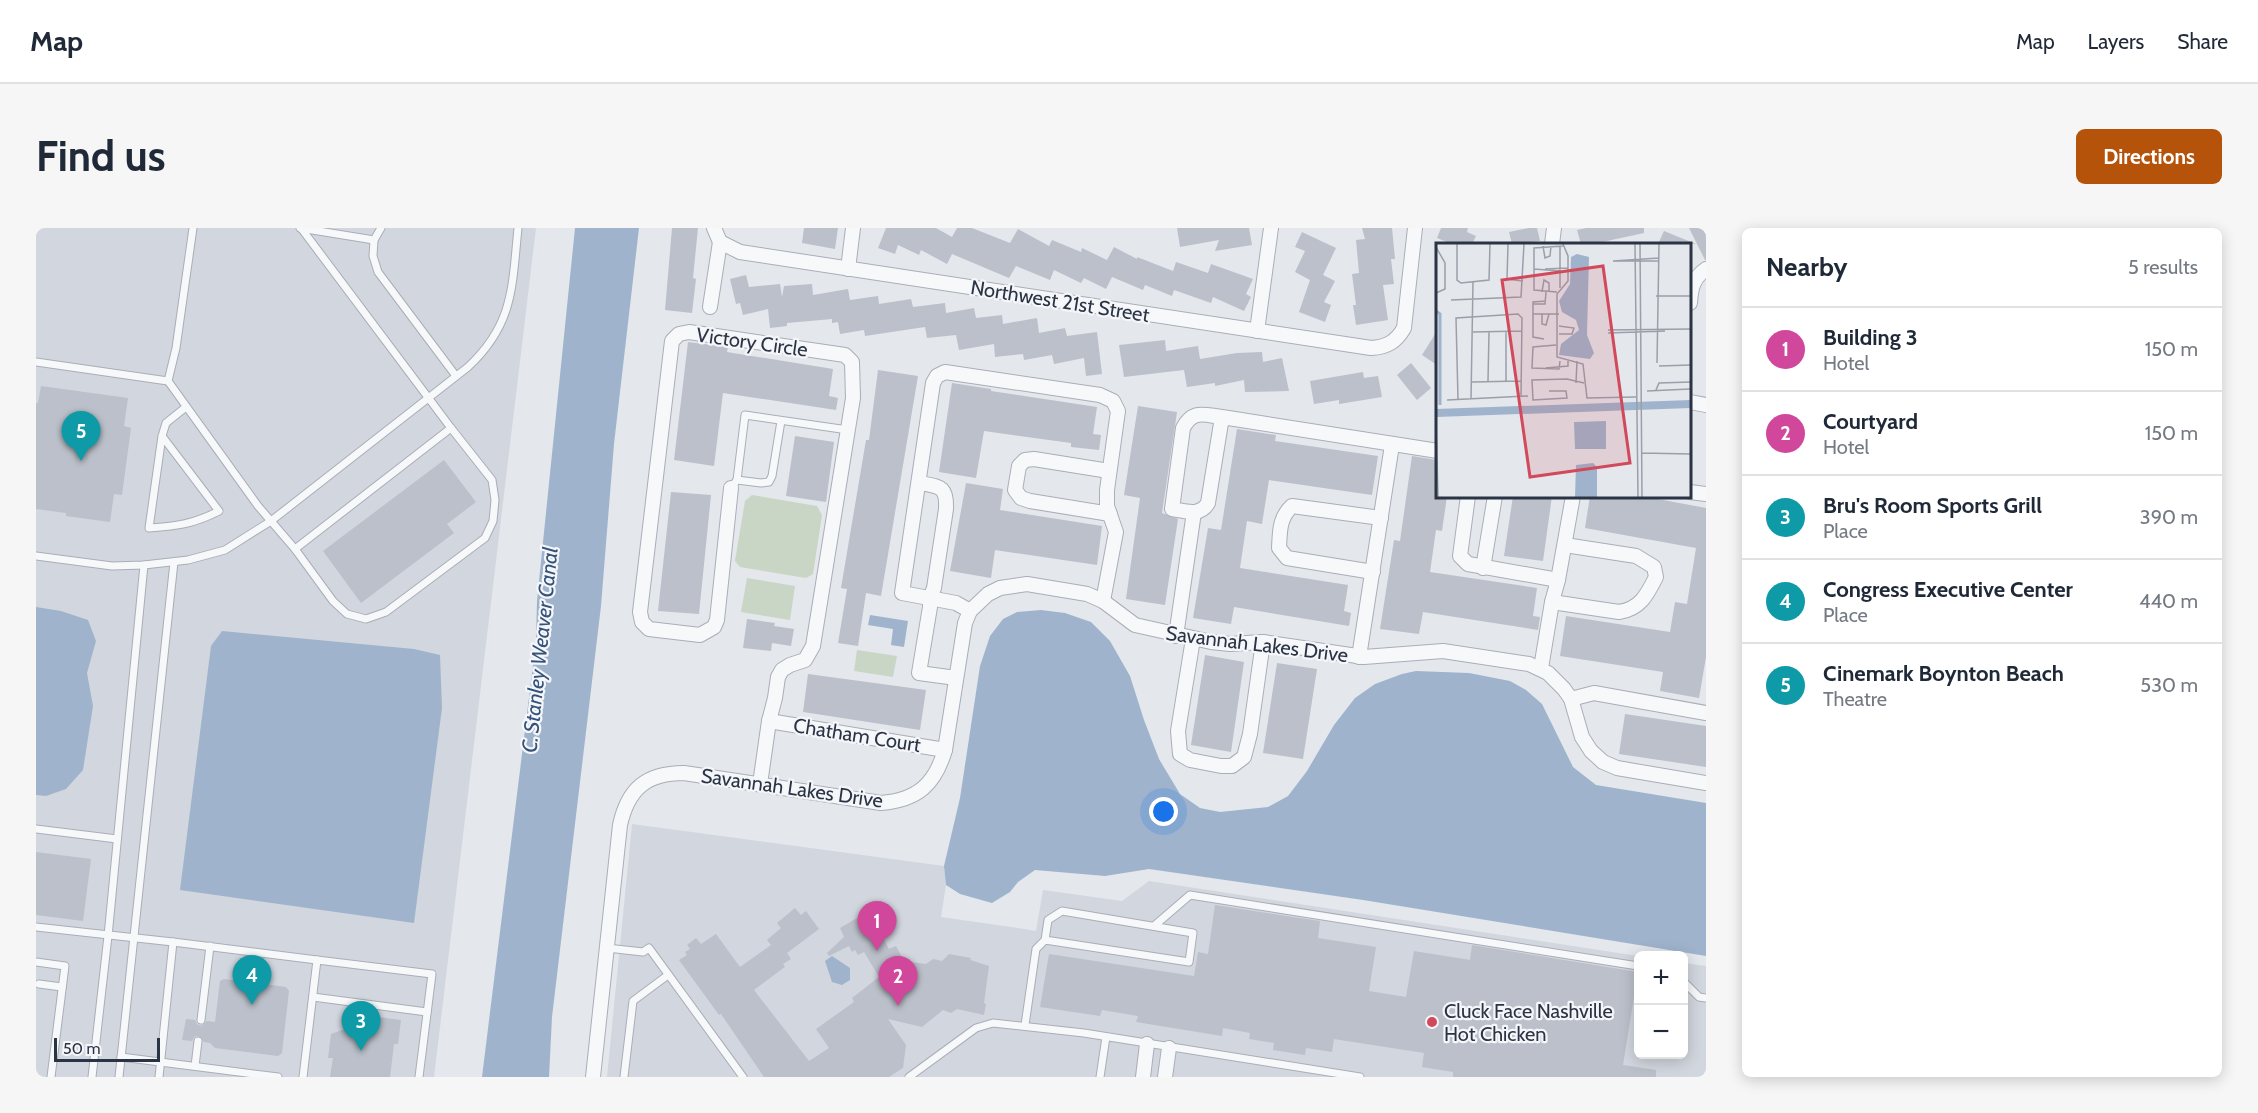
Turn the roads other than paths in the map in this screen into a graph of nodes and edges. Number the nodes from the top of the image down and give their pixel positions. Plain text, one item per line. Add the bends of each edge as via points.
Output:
1 (193, 228) edge
2 (300, 228) edge
3 (381, 228) edge
4 (518, 228) edge
5 (714, 228) edge
6 (853, 228) edge
7 (1271, 228) edge
8 (1415, 228) edge
9 (1554, 228) edge
10 (374, 240) junction
11 (720, 242) junction
12 (1552, 243) edge
13 (848, 269) junction
14 (1705, 269) edge
15 (1691, 291) edge
16 (710, 307) dead end
17 (1257, 331) junction
18 (36, 362) edge
19 (456, 376) junction
20 (168, 381) junction
21 (429, 398) junction
22 (1691, 402) edge
23 (1706, 405) edge
24 (186, 407) junction
25 (1222, 417) junction
26 (781, 421) junction
27 (451, 428) junction
28 (848, 430) junction
29 (162, 436) junction
30 (1392, 445) junction
31 (1436, 451) edge
32 (1109, 471) junction
33 (920, 483) junction
34 (734, 484) junction
35 (1691, 492) edge
36 (1706, 494) edge
37 (1468, 498) edge
38 (1495, 498) edge
39 (1573, 498) edge
40 (1194, 512) junction
41 (1110, 514) junction
42 (1381, 518) junction
43 (271, 521) junction
44 (1565, 545) junction
45 (295, 549) junction
46 (36, 556) edge
47 (174, 562) junction
48 (144, 565) junction
49 (1484, 568) junction
50 (1373, 572) junction
51 (1558, 580) junction
52 (930, 598) junction
53 (1103, 601) junction
54 (1552, 602) junction
55 (970, 611) junction
56 (1176, 636) junction
57 (1192, 639) junction
58 (1263, 642) junction
59 (1359, 657) junction
60 (1541, 668) junction
61 (956, 678) junction
62 (1571, 699) junction
63 (1706, 713) edge
64 (769, 721) junction
65 (945, 750) junction
66 (1706, 783) edge
67 (760, 784) junction
68 (36, 829) edge
69 (117, 839) junction
70 (1154, 926) junction
71 (36, 927) edge
72 (108, 936) junction
73 (134, 938) junction
74 (1045, 940) junction
75 (173, 942) junction
76 (210, 946) junction
77 (607, 948) junction
78 (317, 960) junction
79 (36, 962) edge
80 (1634, 965) edge
81 (668, 975) junction
82 (39, 984) dead end
83 (62, 987) junction
84 (1688, 987) edge
85 (313, 997) junction
86 (1706, 998) edge
87 (427, 1012) junction
88 (201, 1020) dead end
89 (1025, 1025) junction
90 (1106, 1037) junction
91 (198, 1041) dead end
92 (1147, 1044) junction
93 (1169, 1047) junction
94 (121, 1057) junction
95 (160, 1062) junction
96 (195, 1066) junction
97 (51, 1077) edge
98 (92, 1077) edge
99 (119, 1077) edge
100 (159, 1077) edge
101 (278, 1077) edge
102 (303, 1077) edge
103 (419, 1077) edge
104 (593, 1077) edge
105 (624, 1077) edge
106 (743, 1077) edge
107 (909, 1077) edge
108 (1100, 1077) edge
109 (1143, 1077) edge
110 (1165, 1077) edge
111 (1360, 1077) edge

1 - 20 lane
2 - 10 lane
2 - 21 lane
3 - 10 lane
4 - 19 lane via 512,281 498,332 486,350
5 - 11 street
6 - 13 street
7 - 17 street
8 - 17 street, Northwest 21st Street via 1407,319 1391,344 1371,348
9 - 12 street
10 - 19 lane via 378,272
11 - 13 street, Northwest 21st Street via 740,252
11 - 16 street
13 - 17 street, Northwest 21st Street
14 - 15 street
18 - 20 lane
19 - 21 lane
20 - 24 lane
21 - 27 lane
21 - 43 lane
22 - 23 street
24 - 29 lane via 166,423
24 - 43 lane
25 - 30 street
25 - 40 street via 1208,503
25 - 40 street via 1197,414 1183,428 1172,509
26 - 28 lane
26 - 34 lane via 770,482
26 - 34 lane via 745,415
27 - 45 lane
27 - 45 lane via 492,480 493,521 485,538 386,612 366,619 347,614 333,601
28 - 34 street, Victory Circle via 854,372 845,355 689,332 679,334 672,341 640,612 649,629 700,635 714,627
28 - 64 street, Victory Circle via 813,646 805,660 790,665 778,677
29 - 29 lane via 149,528 198,522 219,511
30 - 31 street
30 - 42 street
32 - 33 street via 1118,411 1113,401 1100,395 945,372 933,383
32 - 41 street
32 - 41 street via 1025,459 1019,466 1015,490 1030,501
33 - 52 street via 938,486 946,496
33 - 52 street via 902,593
35 - 36 street
37 - 49 street via 1460,556 1468,564
38 - 49 street
39 - 44 street
40 - 56 street
41 - 53 street via 1116,532
42 - 50 street
42 - 50 street via 1292,506 1282,515 1279,534 1279,548 1287,558
43 - 45 lane
43 - 47 lane via 225,550
44 - 51 street
44 - 54 street via 1636,556 1654,567 1656,577 1637,606 1628,610 1618,612
46 - 48 lane via 112,566
47 - 48 lane
47 - 73 lane
48 - 69 lane
49 - 51 street
50 - 59 street
51 - 54 street
52 - 55 street via 956,603
52 - 61 street via 919,673
53 - 55 street, Savannah Lakes Drive via 1027,584 1000,588
53 - 56 street, Savannah Lakes Drive via 1135,625
54 - 60 street
55 - 61 street, Savannah Lakes Drive via 962,634
56 - 57 street, Savannah Lakes Drive
57 - 58 street, Savannah Lakes Drive via 1230,644
57 - 58 street via 1178,732 1180,754 1221,766 1232,766 1244,757
58 - 59 street, Savannah Lakes Drive
59 - 60 street, Savannah Lakes Drive via 1443,651
60 - 62 street, Savannah Lakes Drive via 1557,680
61 - 65 street, Savannah Lakes Drive
62 - 63 street via 1594,693
62 - 66 street, Savannah Lakes Drive via 1582,737 1604,762 1617,768
64 - 65 street, Chatham Court
64 - 67 street, Victory Circle
65 - 67 street, Savannah Lakes Drive via 928,784 911,796 891,802
67 - 77 street, Savannah Lakes Drive via 673,773 653,777 636,789 625,805 620,825
68 - 69 lane
69 - 72 lane
70 - 74 lane via 1062,911 1048,920
70 - 74 lane via 1193,933 1189,962
70 - 80 lane via 1190,895
71 - 72 lane
72 - 73 lane
72 - 98 lane
73 - 75 lane
73 - 94 lane
74 - 89 lane via 1036,949
75 - 76 lane
75 - 95 lane
76 - 78 lane
76 - 88 lane
77 - 81 lane via 643,952 649,948
77 - 104 street, Savannah Lakes Drive
78 - 85 lane
78 - 87 lane via 432,974
79 - 83 lane via 65,966
81 - 105 lane via 633,1001
81 - 106 lane
82 - 83 lane
83 - 97 lane
84 - 86 lane
85 - 87 lane
85 - 102 lane
87 - 103 lane
89 - 90 lane
89 - 107 lane via 993,1023 976,1028
90 - 92 lane
90 - 108 lane
91 - 96 lane
92 - 93 lane
92 - 109 street
93 - 110 street
93 - 111 lane
94 - 95 lane
94 - 99 lane
95 - 96 lane
95 - 100 lane
96 - 101 lane

